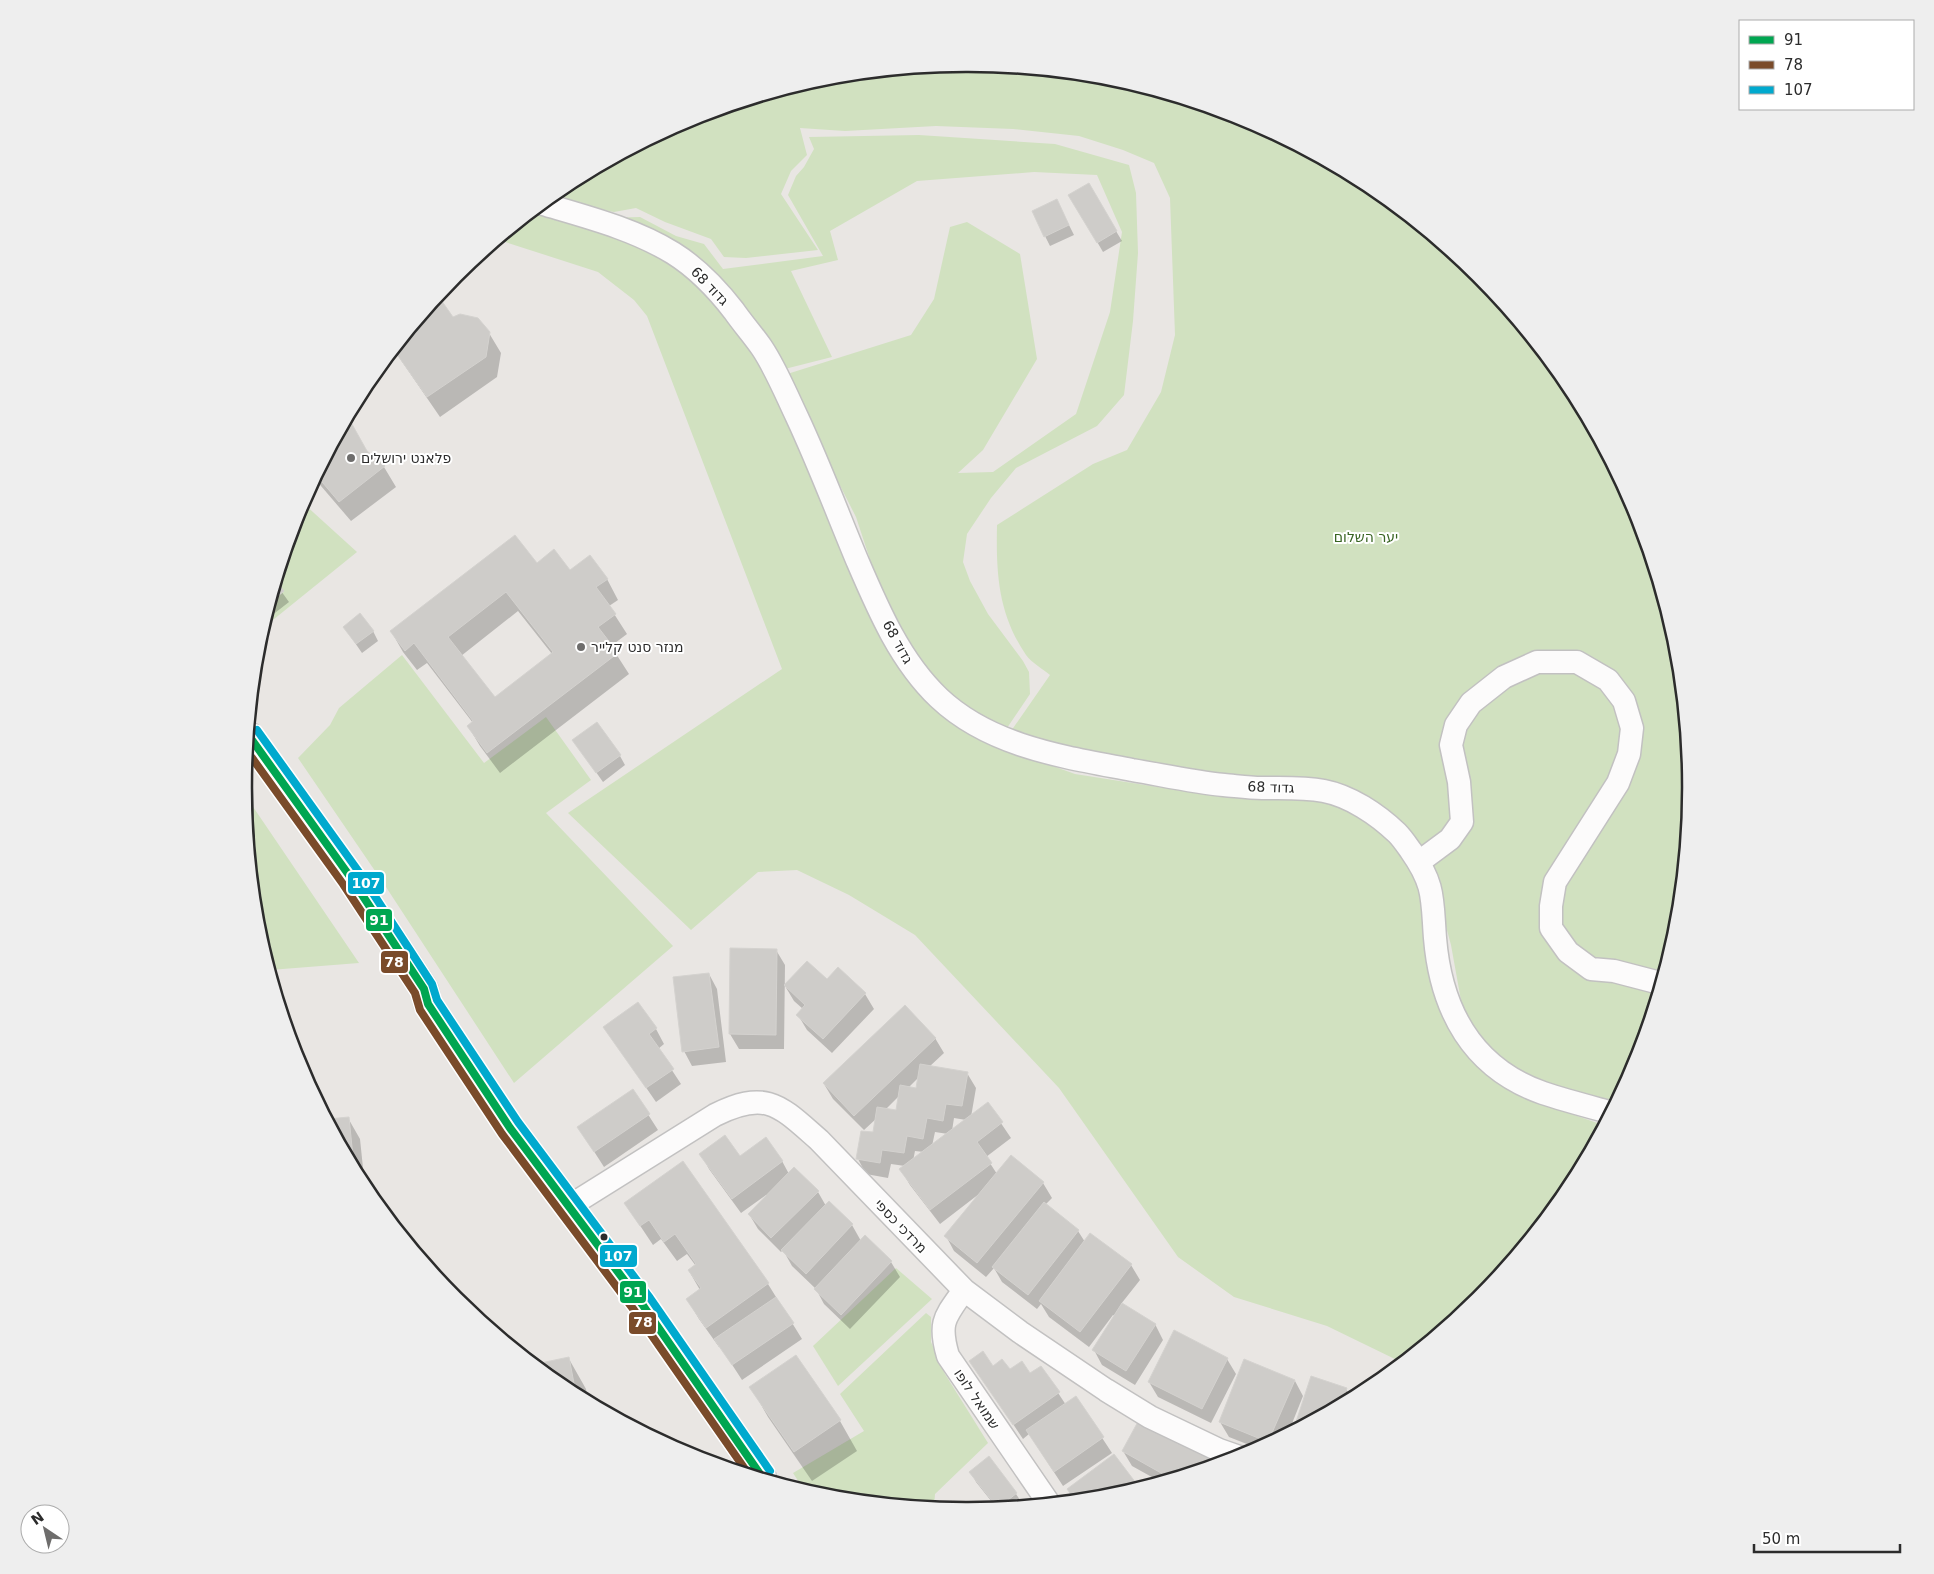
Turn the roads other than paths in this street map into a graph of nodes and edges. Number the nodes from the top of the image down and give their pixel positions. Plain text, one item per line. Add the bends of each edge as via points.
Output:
1 (551, 206) edge
2 (254, 743) edge
3 (253, 772) edge
4 (1419, 862) junction
5 (1655, 981) edge
6 (428, 1004) junction
7 (1604, 1111) edge
8 (568, 1207) junction
9 (964, 1290) junction
10 (1226, 1452) edge
11 (757, 1470) edge
12 (1044, 1497) edge

1 - 4 street, גדוד 68 via 599,220 671,252 702,275 724,298 764,350 782,384 870,591 893,636 911,666 937,697 955,712 981,728 1043,752 1205,783 1327,791 1372,812 1400,835
2 - 6 street via 351,878 424,989
3 - 6 street via 406,992
4 - 5 street via 1450,840 1462,822 1459,782 1451,745 1456,725 1471,703 1504,677 1537,662 1577,662 1608,680 1624,701 1632,728 1629,754 1618,783 1556,882 1551,906 1552,928 1568,952 1591,969 1614,970
4 - 7 street, גדוד 68 via 1430,883 1435,941 1445,994 1471,1043 1488,1062 1540,1092
6 - 8 street via 510,1128
8 - 9 street, מרדכי כספי via 715,1115 740,1104 762,1102 779,1108 819,1140
8 - 11 street via 653,1320
9 - 10 street, מרדכי כספי via 1106,1390 1150,1417
9 - 12 street, שמואל לופו via 945,1316 943,1338 948,1356

